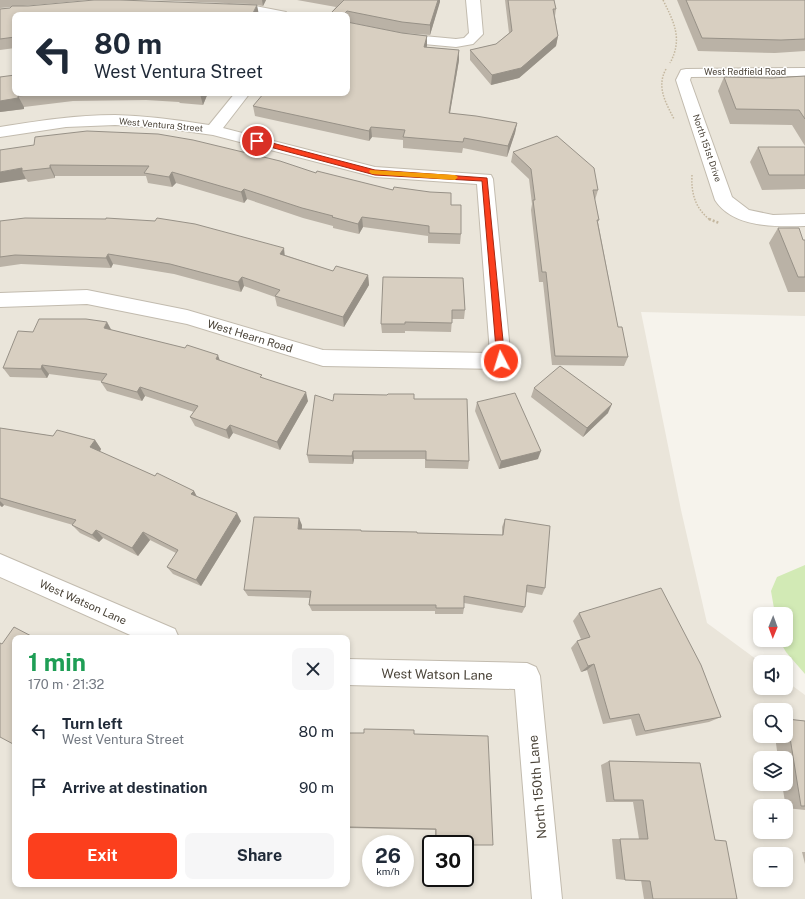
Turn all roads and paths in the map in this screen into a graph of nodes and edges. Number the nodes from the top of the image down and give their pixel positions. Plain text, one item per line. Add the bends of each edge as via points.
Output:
1 (473, 0) edge
2 (213, 7) edge
3 (266, 12) edge
4 (350, 29) edge
5 (805, 72) edge
6 (686, 73) joint
7 (240, 96) edge
8 (213, 130) junction
9 (0, 132) edge
10 (805, 220) edge
11 (0, 300) edge
12 (501, 361) joint
13 (0, 565) edge
14 (159, 635) edge
15 (350, 672) edge
16 (527, 676) joint
17 (547, 899) edge

1 - 4 street via 476,34 468,41 456,43 402,38
2 - 3 street
5 - 6 street, West Redfield Road
6 - 10 street, North 151st Drive via 683,80 724,200 744,215 773,221
7 - 8 street
8 - 9 street, West Ventura Street via 114,120 66,122
8 - 12 street, West Ventura Street via 375,172 485,179
11 - 12 street, West Hearn Road via 87,297 187,317 323,358
13 - 14 street, West Watson Lane
15 - 16 street, West Watson Lane
16 - 17 street, North 150th Lane

